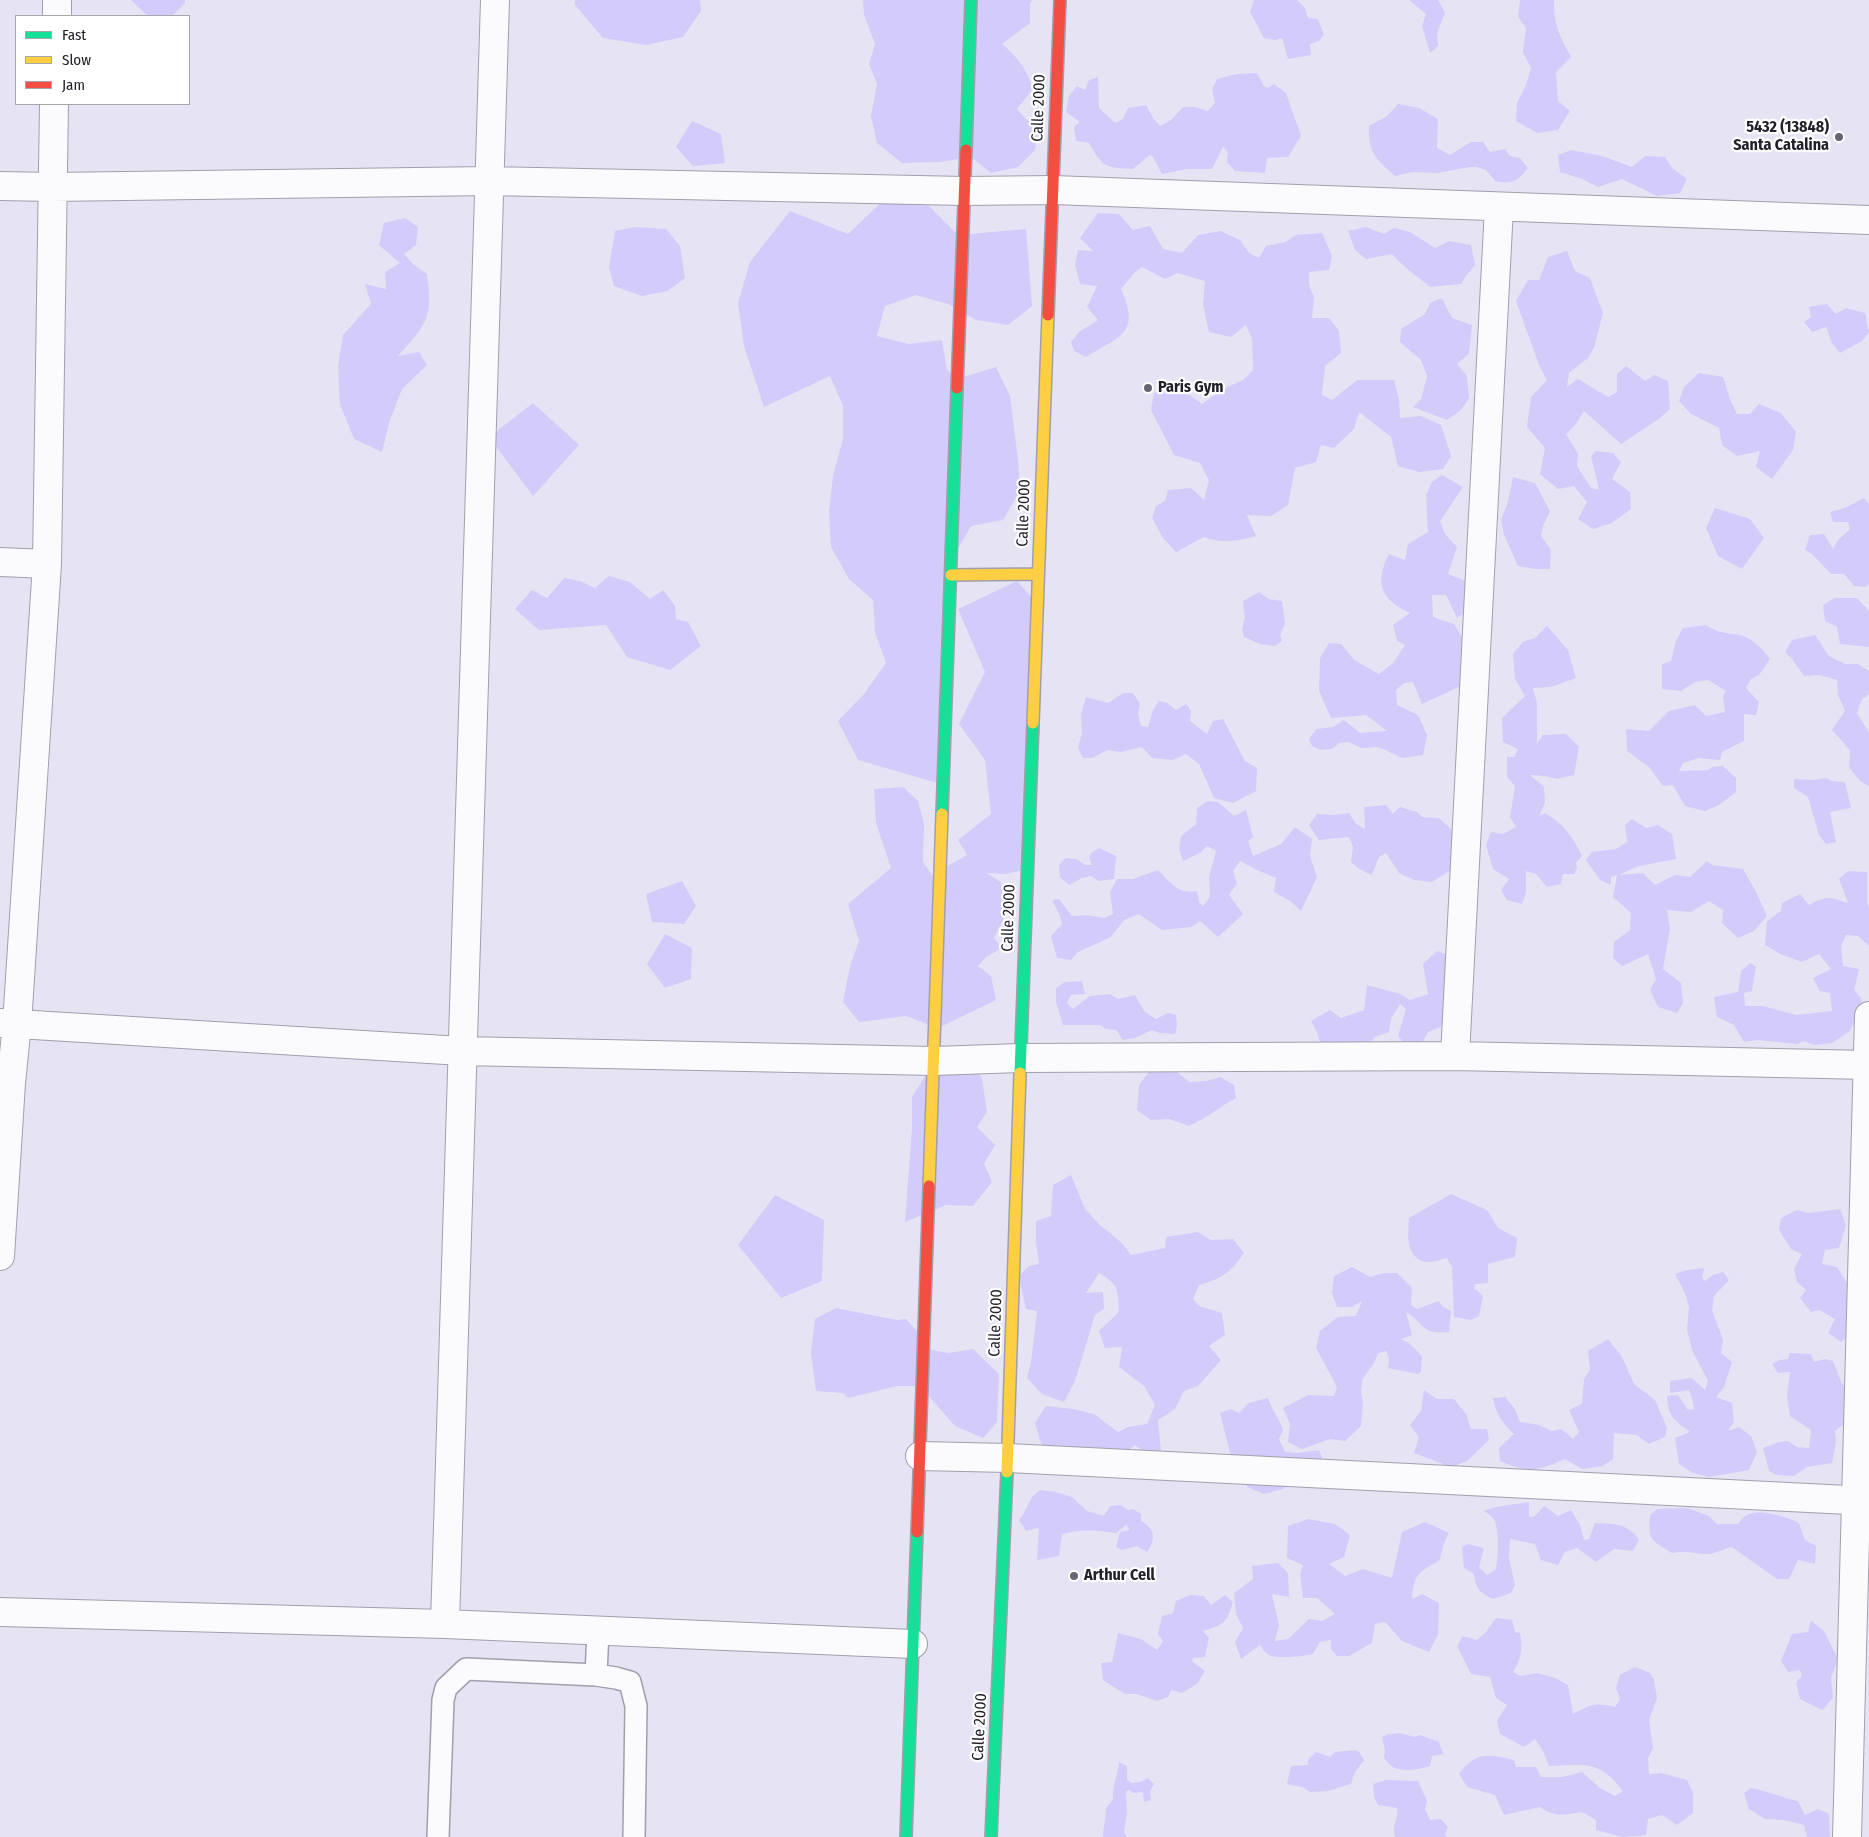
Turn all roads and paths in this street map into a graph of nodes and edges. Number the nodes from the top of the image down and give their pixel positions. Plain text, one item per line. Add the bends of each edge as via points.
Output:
1 (57, 0) edge
2 (495, 0) edge
3 (971, 0) edge
4 (1060, 0) edge
5 (56, 15) edge
6 (54, 105) edge
7 (489, 181) junction
8 (0, 186) edge
9 (52, 187) junction
10 (1052, 190) junction
11 (964, 192) junction
12 (1499, 207) junction
13 (1869, 220) edge
14 (0, 562) edge
15 (47, 564) junction
16 (1038, 574) junction
17 (951, 575) junction
18 (1869, 1016) edge
19 (8, 1024) edge
20 (462, 1051) junction
21 (1455, 1056) junction
22 (1020, 1058) junction
23 (934, 1061) junction
24 (1868, 1065) edge
25 (0, 1256) edge
26 (920, 1456) junction
27 (1008, 1458) junction
28 (1862, 1501) edge
29 (0, 1612) edge
30 (445, 1624) junction
31 (598, 1631) junction
32 (913, 1644) junction
33 (596, 1674) junction
34 (438, 1837) edge
35 (634, 1837) edge
36 (906, 1837) edge
37 (991, 1837) edge
38 (1847, 1837) edge

1 - 5 street
2 - 7 street
3 - 11 street
4 - 10 street, Calle 2000
6 - 9 street
7 - 9 street
7 - 11 street
7 - 20 street
8 - 9 street
9 - 15 street
10 - 11 street
10 - 12 street
10 - 16 street, Calle 2000
11 - 17 street
12 - 13 street
12 - 21 street
14 - 15 street
15 - 19 street
16 - 17 street
16 - 22 street, Calle 2000
17 - 23 street
18 - 24 street
19 - 20 street
19 - 25 street via 11,1083
20 - 23 street
20 - 30 street
21 - 22 street
21 - 24 street
22 - 23 street
22 - 27 street, Calle 2000
23 - 26 street
24 - 28 street
26 - 27 street
26 - 32 street
27 - 28 street
27 - 37 street, Calle 2000
28 - 38 street
29 - 30 street
30 - 31 street
31 - 32 street
31 - 33 lane
32 - 36 street
33 - 34 lane via 466,1669 453,1680 442,1700
33 - 35 lane via 630,1682 636,1706

